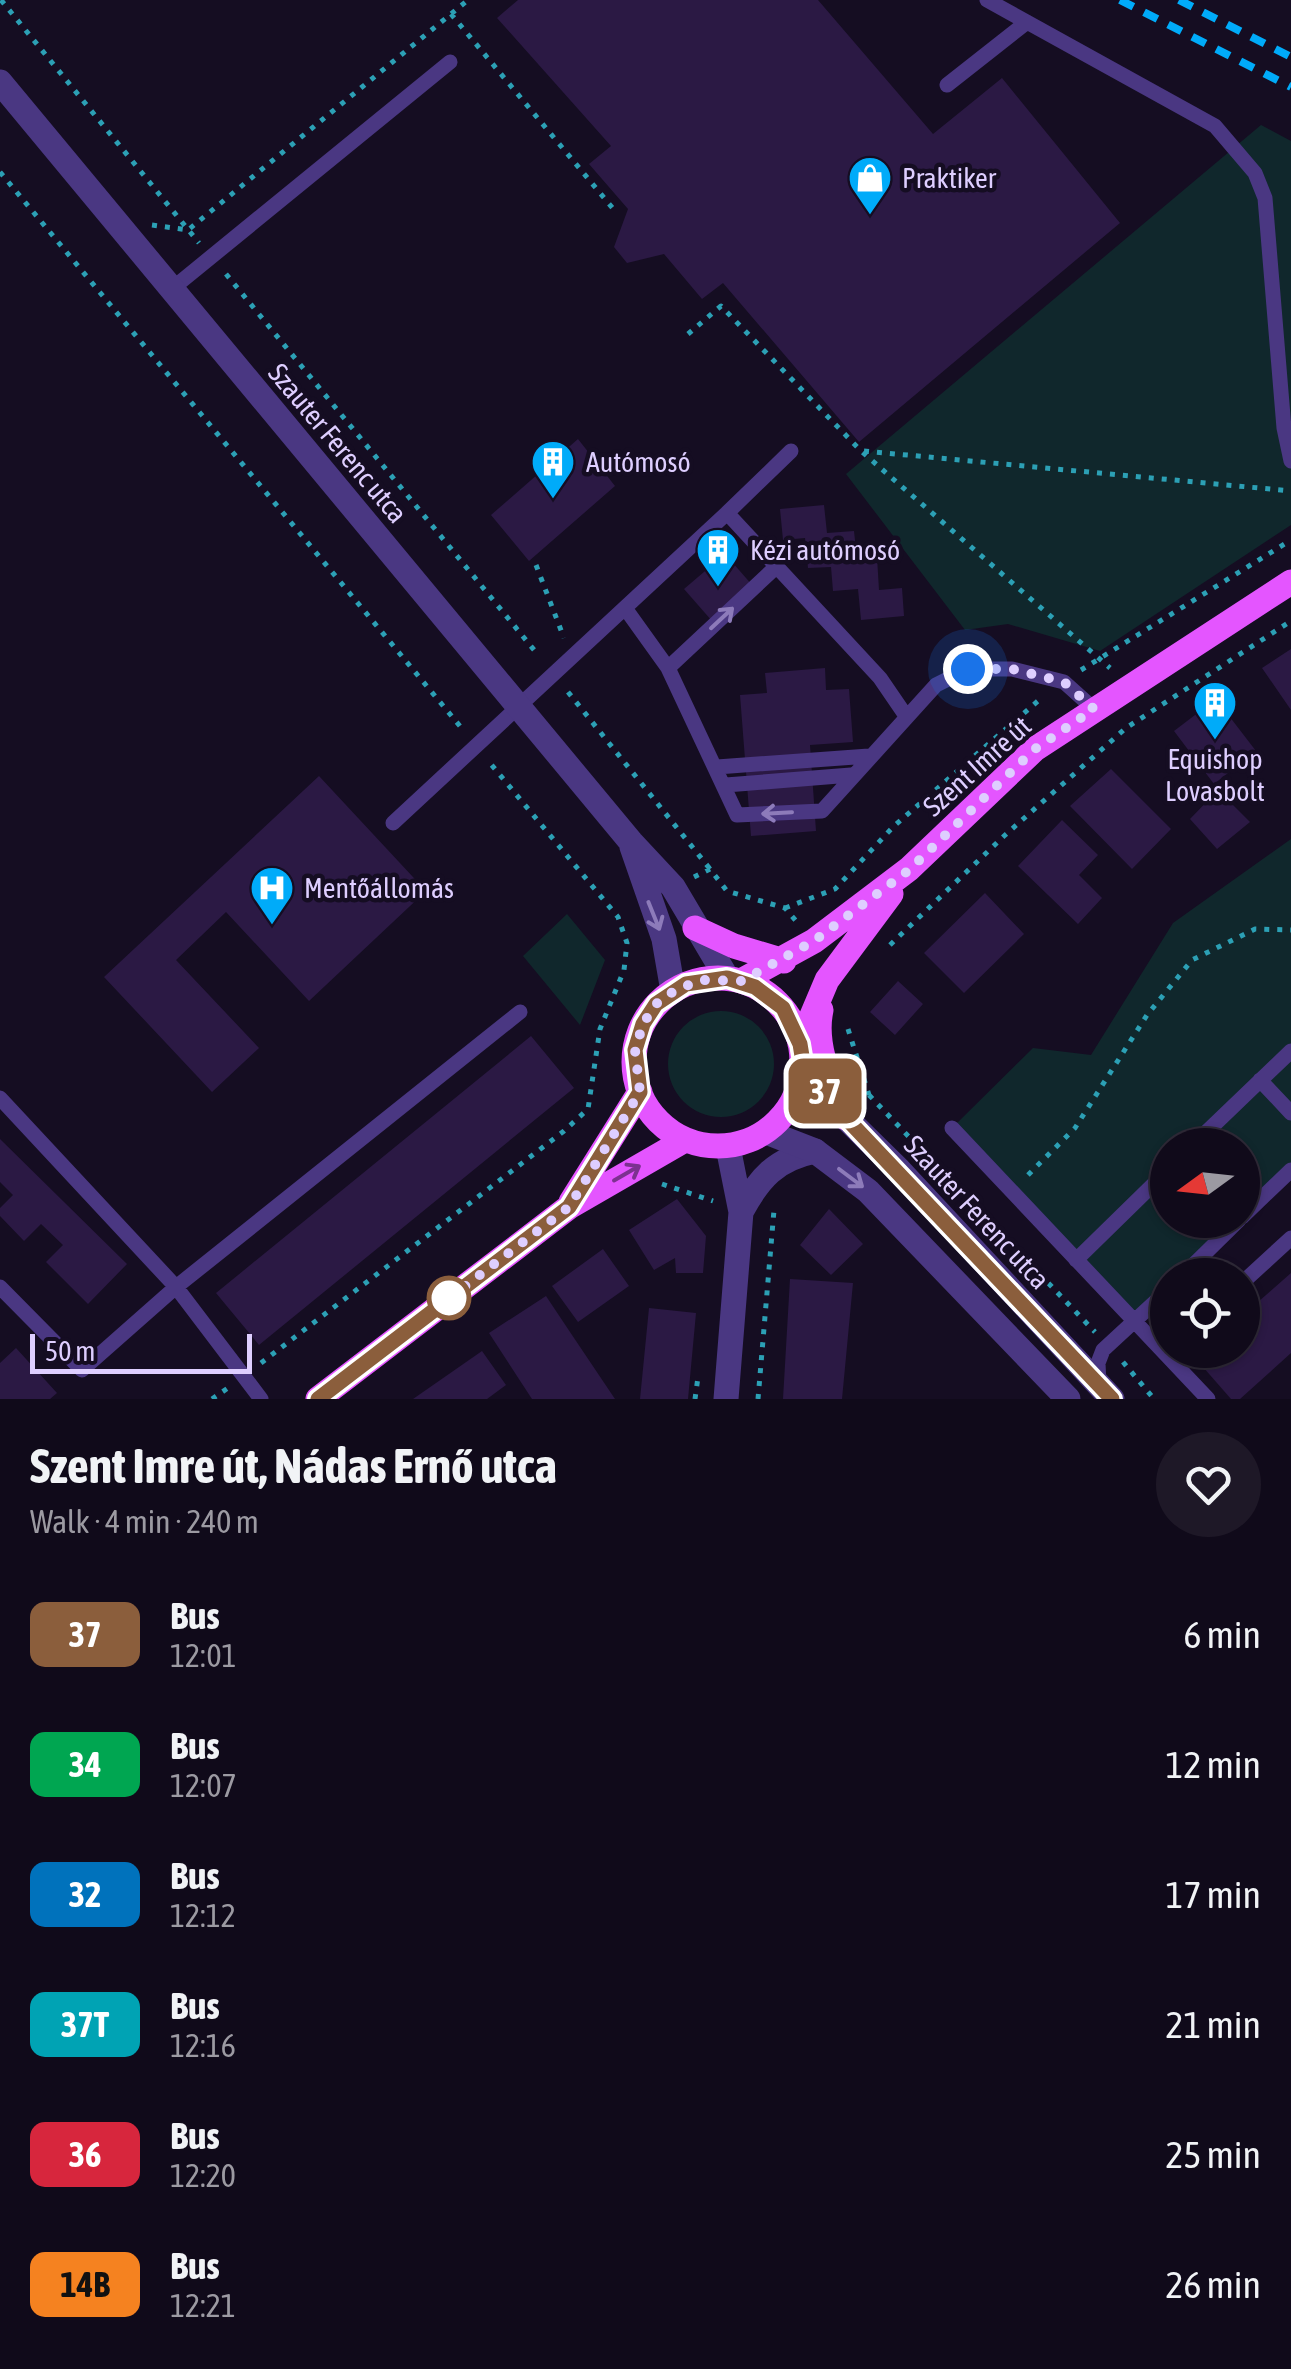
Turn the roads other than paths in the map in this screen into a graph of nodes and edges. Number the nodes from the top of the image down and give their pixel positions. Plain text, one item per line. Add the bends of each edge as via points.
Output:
1 (987, 0) edge
2 (1027, 22) junction
3 (450, 62) dead end
4 (0, 82) edge
5 (947, 84) dead end
6 (173, 288) junction
7 (790, 452) dead end
8 (1291, 461) edge
9 (727, 514) junction
10 (776, 567) junction
11 (1291, 582) edge
12 (624, 608) junction
13 (668, 668) junction
14 (518, 706) junction
15 (1094, 709) junction
16 (906, 716) junction
17 (869, 756) junction
18 (718, 768) junction
19 (851, 775) junction
20 (726, 785) junction
21 (394, 823) dead end
22 (630, 842) junction
23 (909, 870) junction
24 (696, 928) junction
25 (784, 961) junction
26 (734, 980) junction
27 (827, 980) junction
28 (674, 991) junction
29 (520, 1012) dead end
30 (1291, 1051) edge
31 (802, 1053) junction
32 (1260, 1080) junction
33 (640, 1092) junction
34 (0, 1098) edge
35 (1291, 1113) edge
36 (846, 1118) junction
37 (952, 1128) dead end
38 (1211, 1128) edge
39 (766, 1132) junction
40 (684, 1140) junction
41 (728, 1147) junction
42 (815, 1152) junction
43 (1291, 1170) edge
44 (1150, 1188) edge
45 (1260, 1200) edge
46 (569, 1207) junction
47 (741, 1212) junction
48 (1221, 1238) edge
49 (1291, 1238) edge
50 (1200, 1258) edge
51 (1076, 1260) junction
52 (1260, 1266) edge
53 (176, 1287) junction
54 (0, 1288) edge
55 (1150, 1307) edge
56 (1135, 1322) junction
57 (1150, 1335) edge
58 (1064, 1348) junction
59 (1106, 1348) junction
60 (1182, 1368) edge
61 (1105, 1392) edge
62 (261, 1399) edge
63 (318, 1399) edge
64 (726, 1399) edge
65 (1068, 1399) edge
66 (1208, 1399) edge

1 - 2 lane
2 - 5 lane
2 - 8 lane via 1215,126 1254,173 1266,198
3 - 6 lane
4 - 6 street, Szauter Ferenc utca
6 - 14 street, Szauter Ferenc utca
7 - 9 lane
9 - 10 lane
9 - 12 lane
13 -> 10 lane
10 - 16 lane via 880,678
11 - 15 main road, Szent Imre út
12 - 13 lane
12 - 14 lane
13 - 18 lane
14 - 21 lane
14 - 22 street, Szauter Ferenc utca
15 - 16 lane via 1064,682 1012,669 968,669 936,685
15 - 23 main road, Szent Imre út via 1035,749
16 - 17 lane
17 - 18 lane
17 - 19 lane
18 - 20 lane
19 - 20 lane
19 -> 20 lane via 822,810 737,815
22 - 24 street, Szauter Ferenc utca via 672,887
22 -> 28 street, Szauter Ferenc utca via 664,939
23 - 25 main road, Szent Imre út
23 - 27 main road, Szent Imre út
24 - 25 main road
24 - 26 street, Szauter Ferenc utca
25 - 26 main road, Szent Imre út
26 - 28 main road via 701,980
26 - 31 main road via 783,1008
27 - 31 main road, Szent Imre út
27 - 36 main road via 817,1029
28 - 33 main road via 643,1024 635,1050
29 - 53 lane
30 - 32 lane
31 - 36 street, Szauter Ferenc utca
31 - 39 main road via 798,1090
32 - 35 lane
32 - 38 lane
33 - 40 main road via 662,1125
33 - 46 main road
34 - 53 lane
36 - 58 street, Szauter Ferenc utca
37 - 51 lane
39 - 41 main road
39 - 42 street
40 - 41 main road
46 -> 40 main road
41 - 47 street
42 - 47 street via 778,1162
42 -> 65 street via 868,1191
43 - 45 lane
44 - 51 lane
46 - 63 main road
47 - 64 street
48 - 50 lane
49 - 52 lane
51 - 56 lane
53 - 54 lane via 82,1370
53 - 62 lane
55 - 56 lane
56 - 57 lane
56 - 59 lane
58 - 59 lane via 1076,1355
58 - 61 street, Szauter Ferenc utca
59 - 61 lane via 1098,1364
60 - 66 lane

